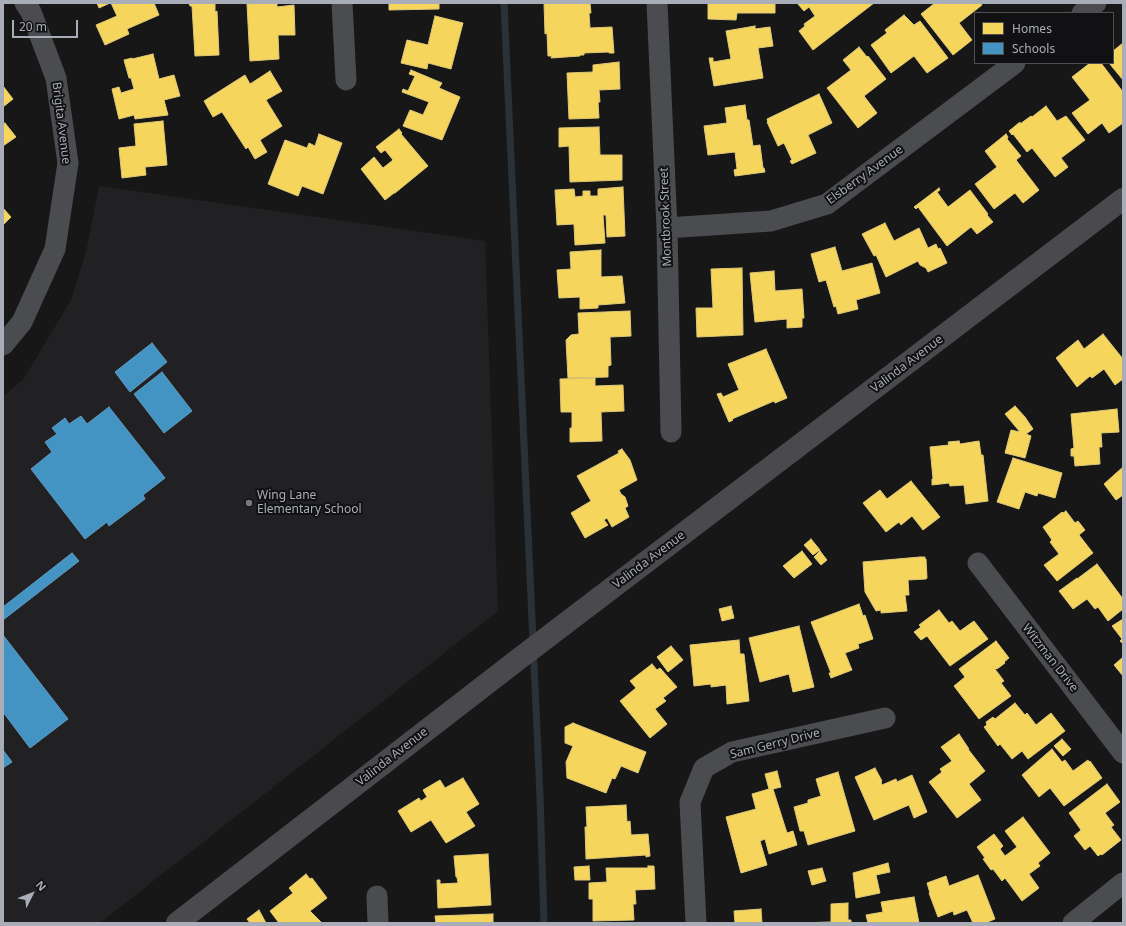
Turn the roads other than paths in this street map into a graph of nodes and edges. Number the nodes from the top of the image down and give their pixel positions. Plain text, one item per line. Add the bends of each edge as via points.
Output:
1 (25, 3) edge
2 (342, 3) edge
3 (657, 3) edge
4 (1096, 3) edge
5 (1083, 12) edge
6 (1014, 64) edge
7 (346, 80) dead end
8 (1123, 199) edge
9 (666, 228) junction
10 (3, 345) edge
11 (671, 432) dead end
12 (978, 563) dead end
13 (885, 718) dead end
14 (1123, 753) edge
15 (1123, 883) edge
16 (377, 896) dead end
17 (177, 923) edge
18 (378, 923) edge
19 (696, 923) edge
20 (1073, 923) edge

1 - 10 street, Brigita Avenue via 31,12 56,78 68,163 55,249 22,322
2 - 7 street
3 - 9 street, Montbrook Street
4 - 5 street
6 - 9 street, Elsberry Avenue via 827,204 771,221
8 - 17 main road, Valinda Avenue via 547,637
9 - 11 street, Montbrook Street
12 - 14 street, Witzman Drive
13 - 19 street, Sam Gerry Drive via 732,752 704,768 690,802
15 - 20 street
16 - 18 street

